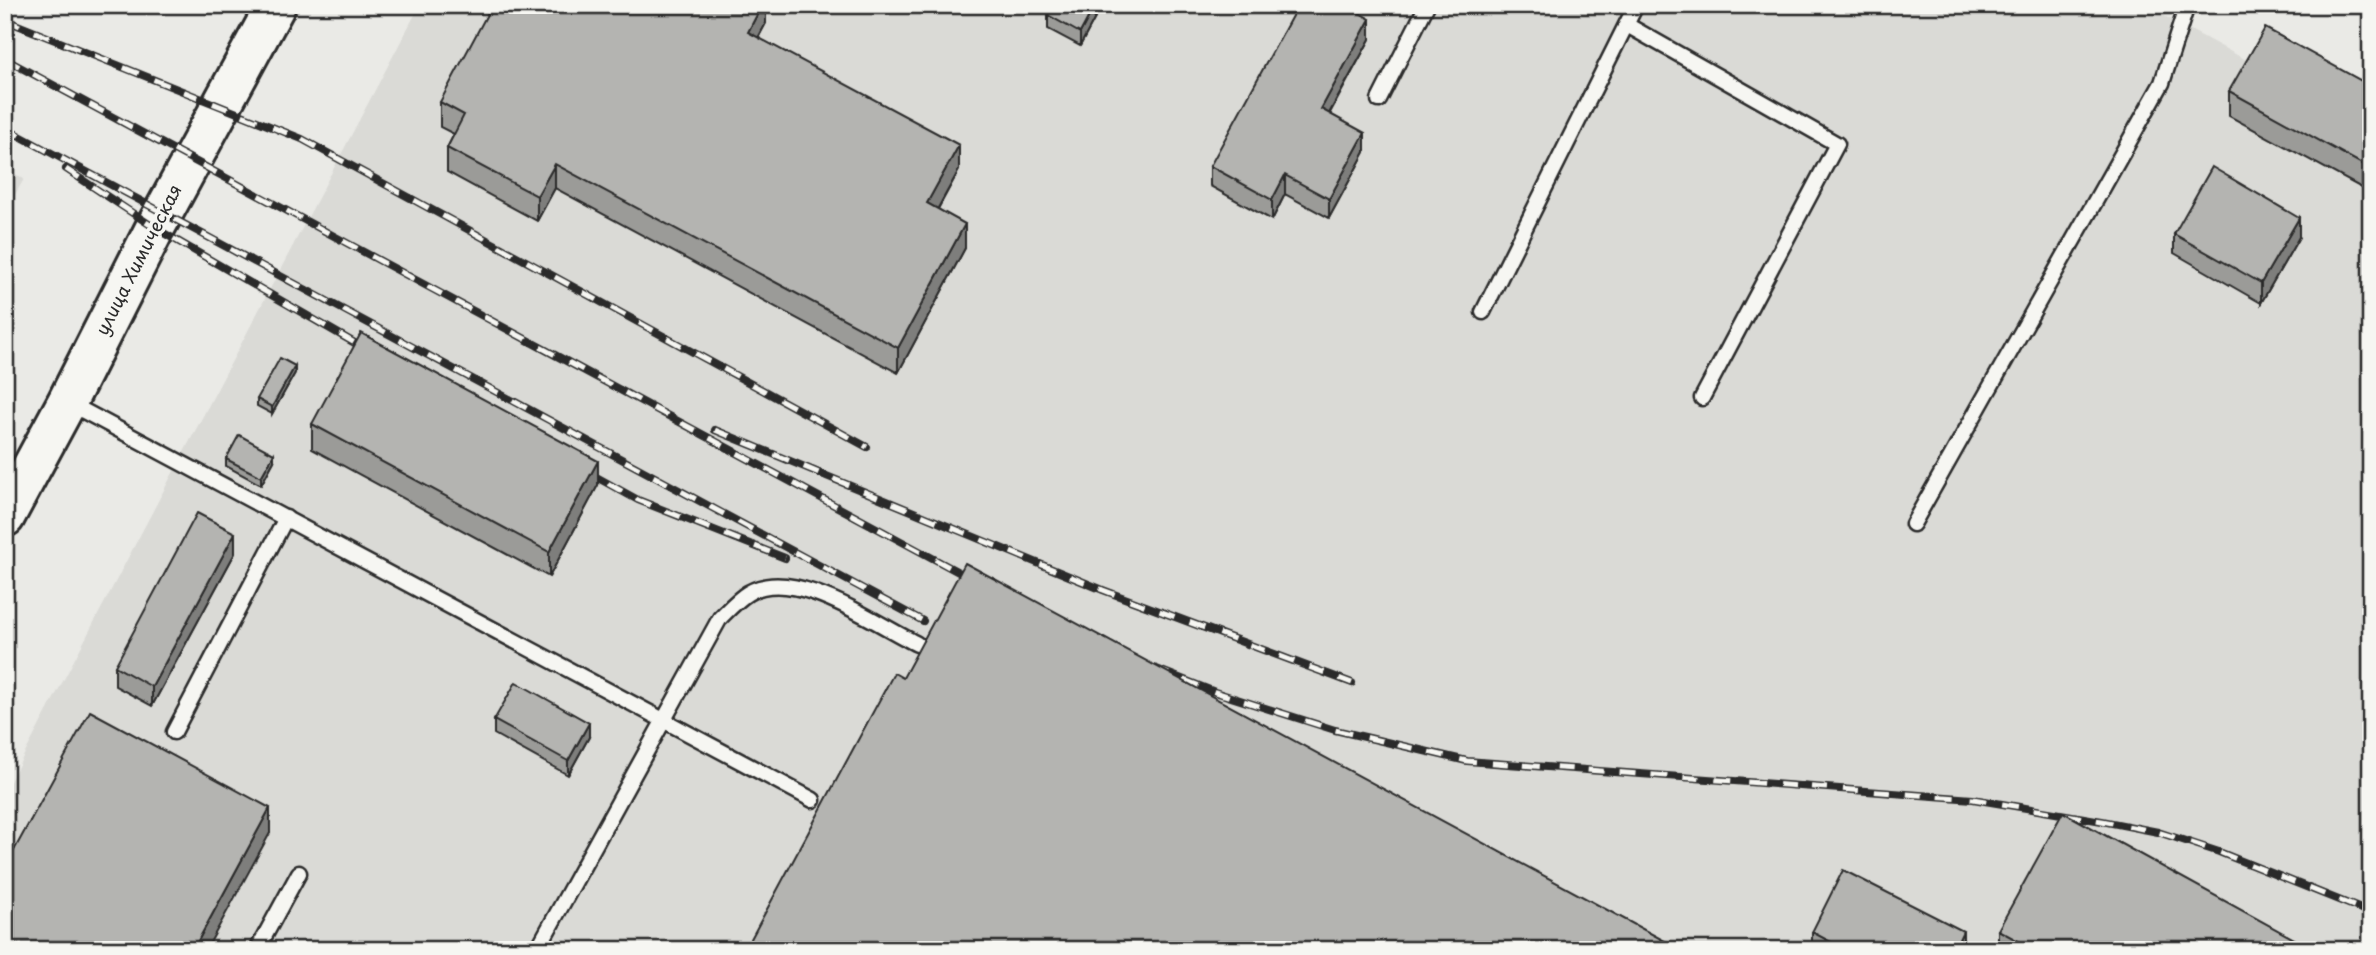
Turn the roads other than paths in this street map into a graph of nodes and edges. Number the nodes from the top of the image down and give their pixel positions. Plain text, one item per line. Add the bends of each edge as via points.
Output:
1 (276, 5) edge
2 (1427, 5) edge
3 (1636, 5) edge
4 (2187, 5) edge
5 (1627, 25) junction
6 (1379, 100) dead end
7 (1483, 312) dead end
8 (1702, 398) dead end
9 (68, 402) junction
10 (7, 510) edge
11 (286, 518) junction
12 (1913, 524) dead end
13 (917, 645) edge
14 (664, 719) junction
15 (174, 732) dead end
16 (813, 800) dead end
17 (299, 873) dead end
18 (257, 950) edge
19 (537, 950) edge

1 - 9 street, улица Химическая via 155,228
2 - 6 lane
3 - 5 lane
4 - 12 lane via 2162,83
5 - 7 lane
5 - 8 lane via 1837,144
9 - 10 street, улица Химическая
9 - 11 lane
11 - 14 lane
11 - 15 lane
13 - 14 lane via 807,588 771,584 747,593 720,618
14 - 16 lane
14 - 19 lane
17 - 18 lane

